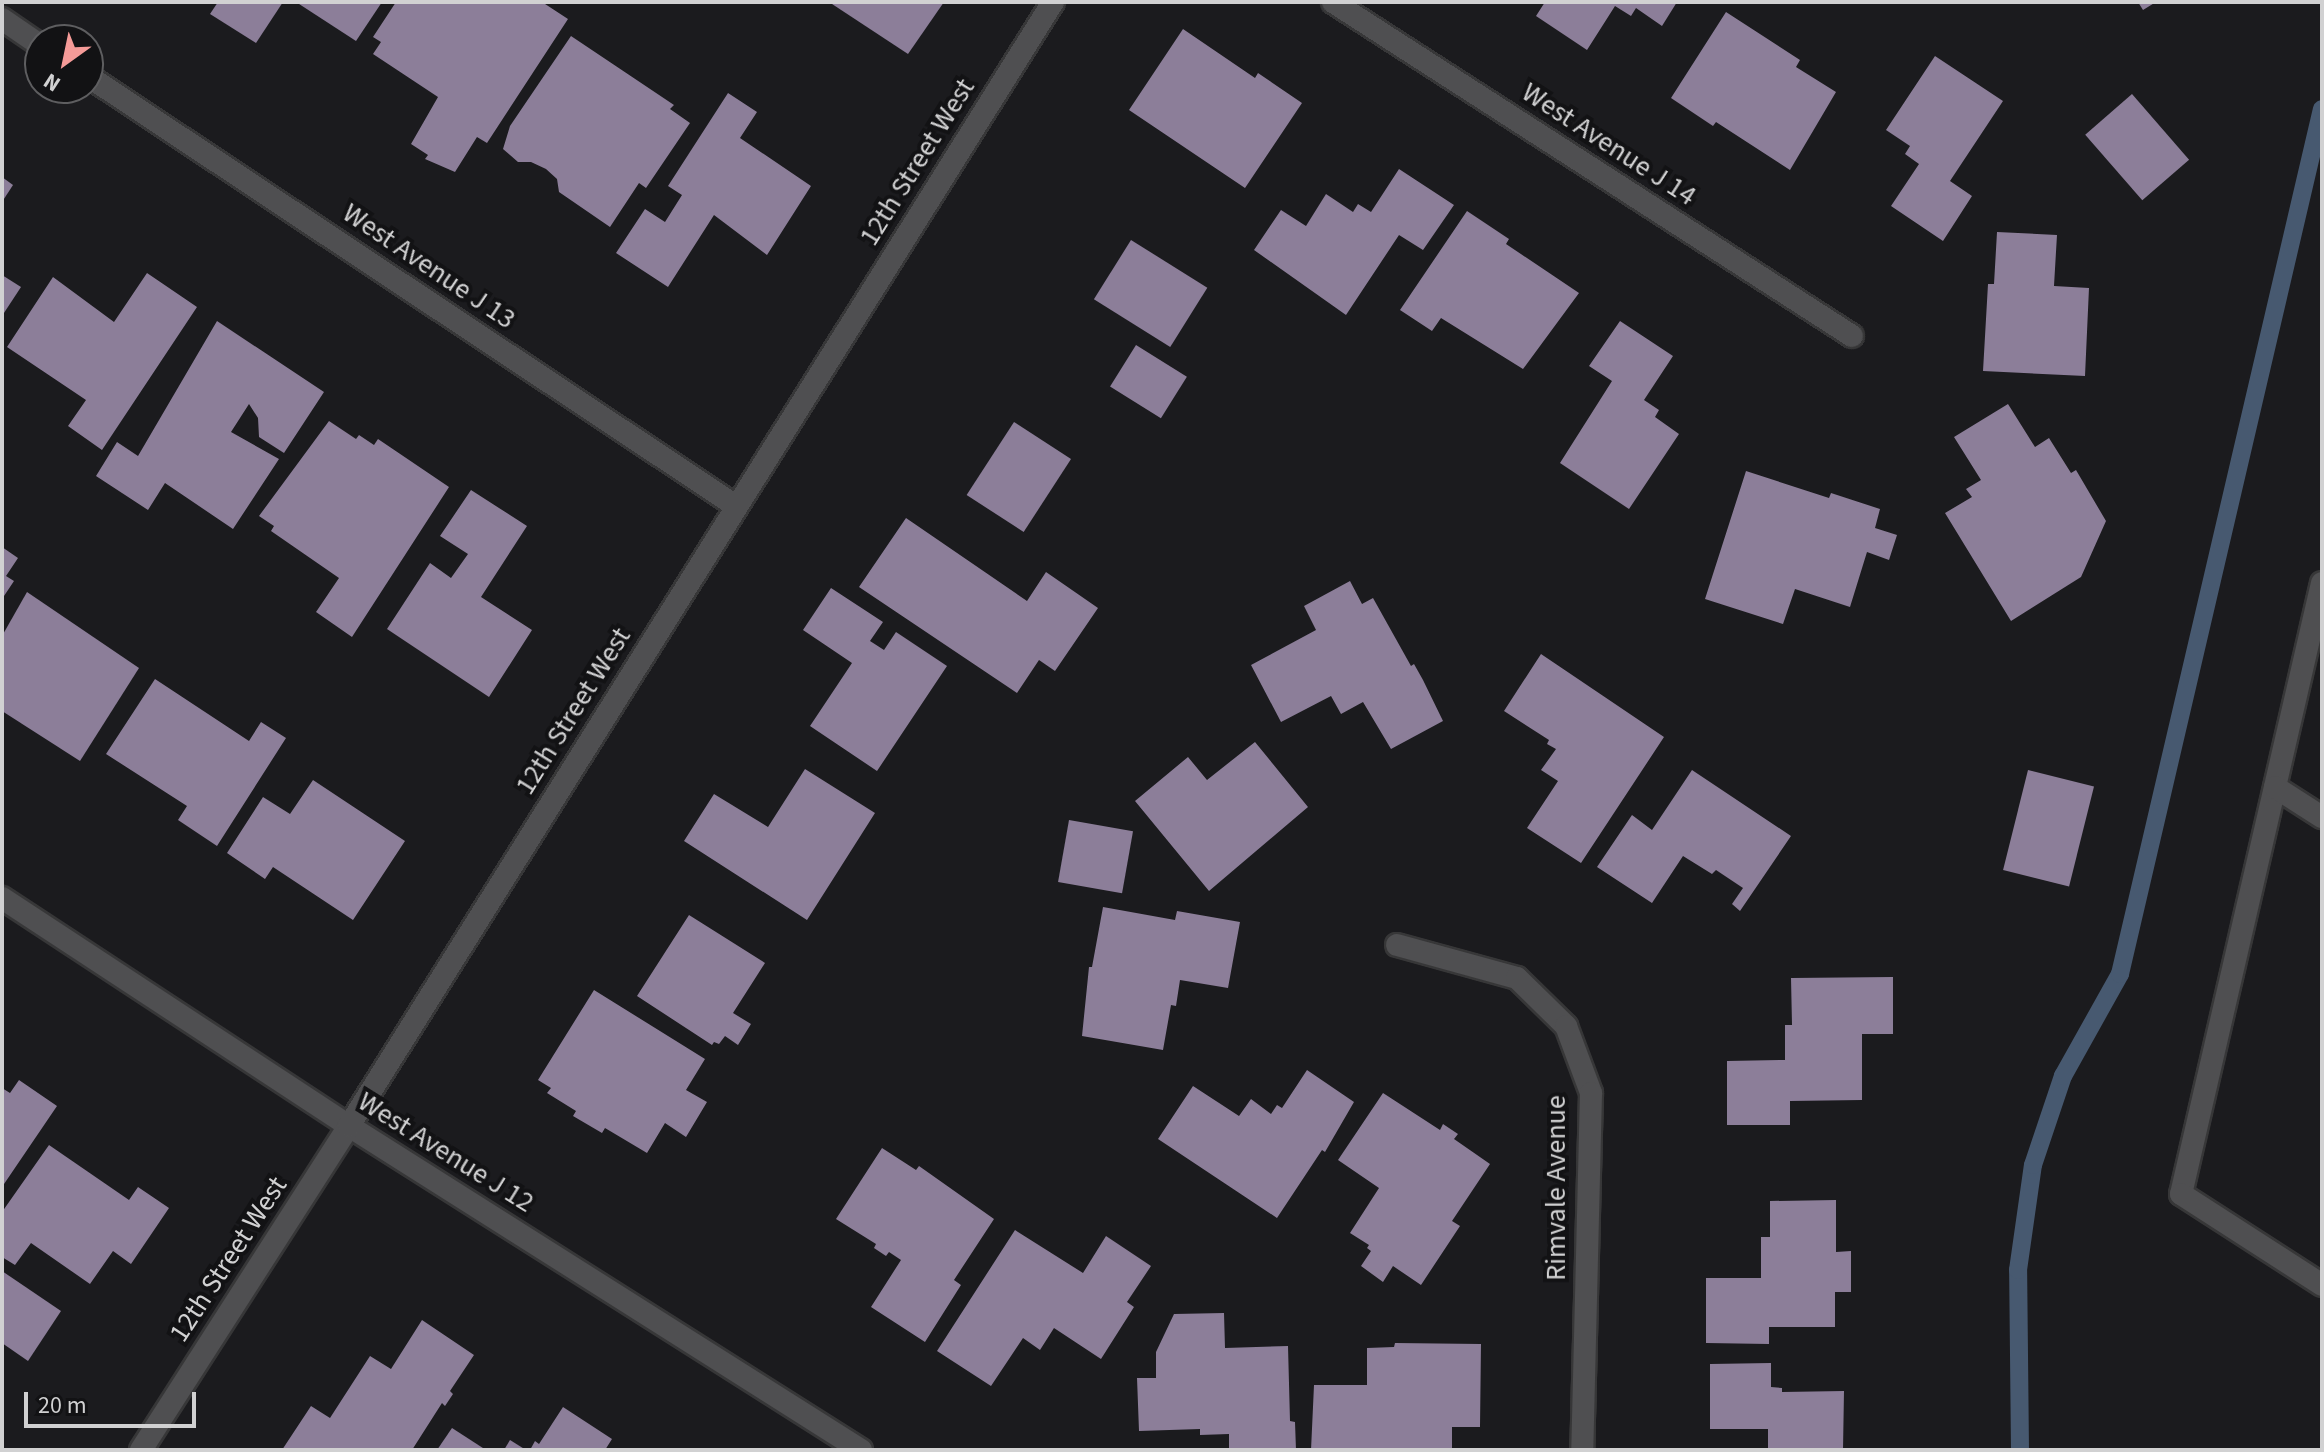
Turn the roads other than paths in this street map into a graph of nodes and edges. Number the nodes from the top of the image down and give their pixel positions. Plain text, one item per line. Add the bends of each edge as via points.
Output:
1 (1053, 2) edge
2 (1333, 2) edge
3 (2, 19) edge
4 (24, 34) edge
5 (104, 87) edge
6 (1852, 336) dead end
7 (736, 506) junction
8 (2322, 583) edge
9 (2315, 647) edge
10 (2275, 787) junction
11 (2322, 817) edge
12 (2, 898) edge
13 (1397, 945) dead end
14 (349, 1126) junction
15 (2322, 1285) edge
16 (141, 1450) edge
17 (861, 1450) edge
18 (1582, 1450) edge

1 - 7 street, 12th Street West
2 - 6 street, West Avenue J 14
3 - 4 street
5 - 7 street, West Avenue J 13
7 - 14 street, 12th Street West
8 - 9 street
9 - 10 street
10 - 11 street
10 - 15 street via 2181,1194
12 - 14 street, West Avenue J 12
13 - 18 street, Rimvale Avenue via 1517,978 1566,1026 1591,1093
14 - 16 street, 12th Street West
14 - 17 street, West Avenue J 12

